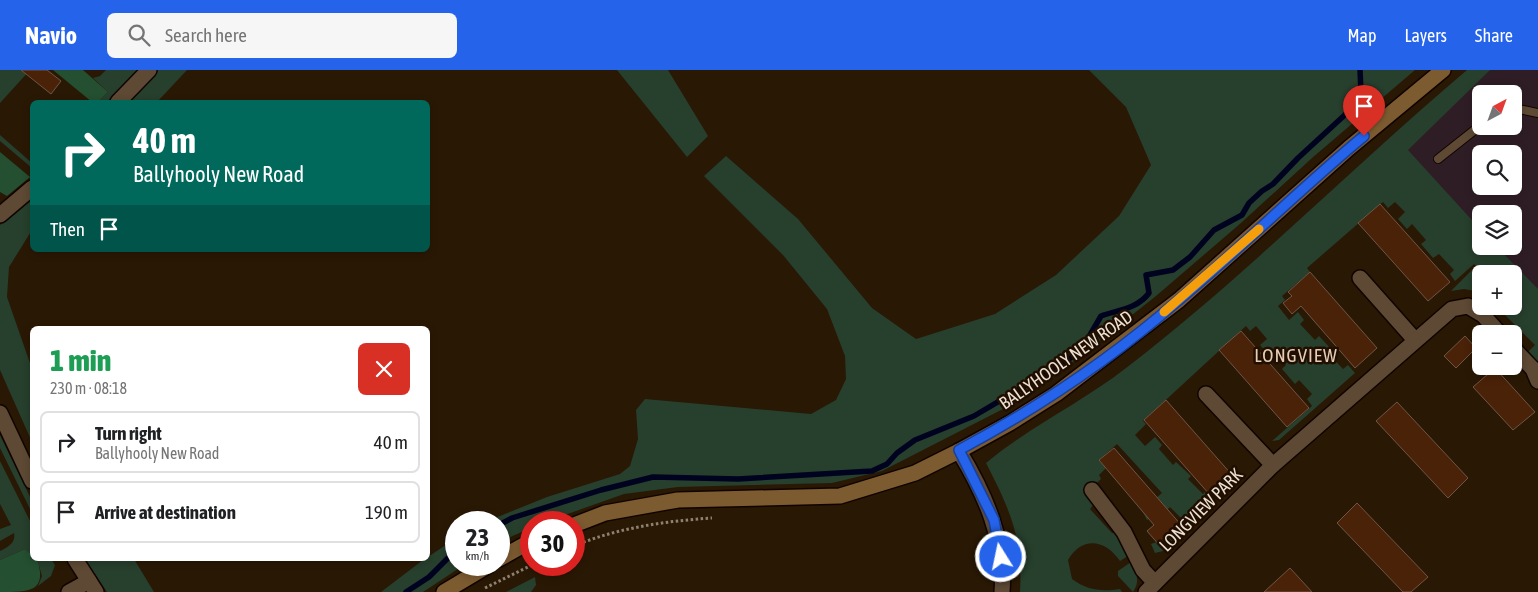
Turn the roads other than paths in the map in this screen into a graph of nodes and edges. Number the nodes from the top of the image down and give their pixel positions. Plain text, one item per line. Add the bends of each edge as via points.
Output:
1 (148, 70) edge
2 (1443, 70) edge
3 (120, 100) edge
4 (1522, 110) edge
5 (1538, 114) edge
6 (1472, 132) edge
7 (1438, 159) dead end
8 (30, 190) edge
9 (0, 215) edge
10 (1360, 278) dead end
11 (1492, 325) edge
12 (1415, 340) junction
13 (1522, 358) edge
14 (1538, 381) edge
15 (1206, 394) dead end
16 (0, 413) edge
17 (959, 450) junction
18 (1273, 465) junction
19 (30, 477) edge
20 (1092, 490) dead end
21 (585, 521) edge
22 (76, 561) edge
23 (471, 576) edge
24 (92, 586) edge
25 (1150, 588) edge
26 (69, 592) edge
27 (444, 592) edge
28 (1002, 592) edge

1 - 3 street
2 - 17 main road, BALLYHOOLY NEW ROAD via 1135,335 1056,394
4 - 5 lane
6 - 7 lane
8 - 9 street
10 - 12 street
11 - 12 street, LONGVIEW PARK via 1468,306 1452,309
12 - 18 street, LONGVIEW PARK
13 - 14 street
15 - 18 street
16 - 19 street
17 - 21 main road, BALLYHOOLY NEW ROAD via 914,473 840,496 678,500 605,513
17 - 28 street via 994,520 1002,569
18 - 25 street, LONGVIEW PARK
20 - 25 street, LONGVIEW PARK via 1124,532
22 - 24 street
23 - 27 main road
24 - 26 street

